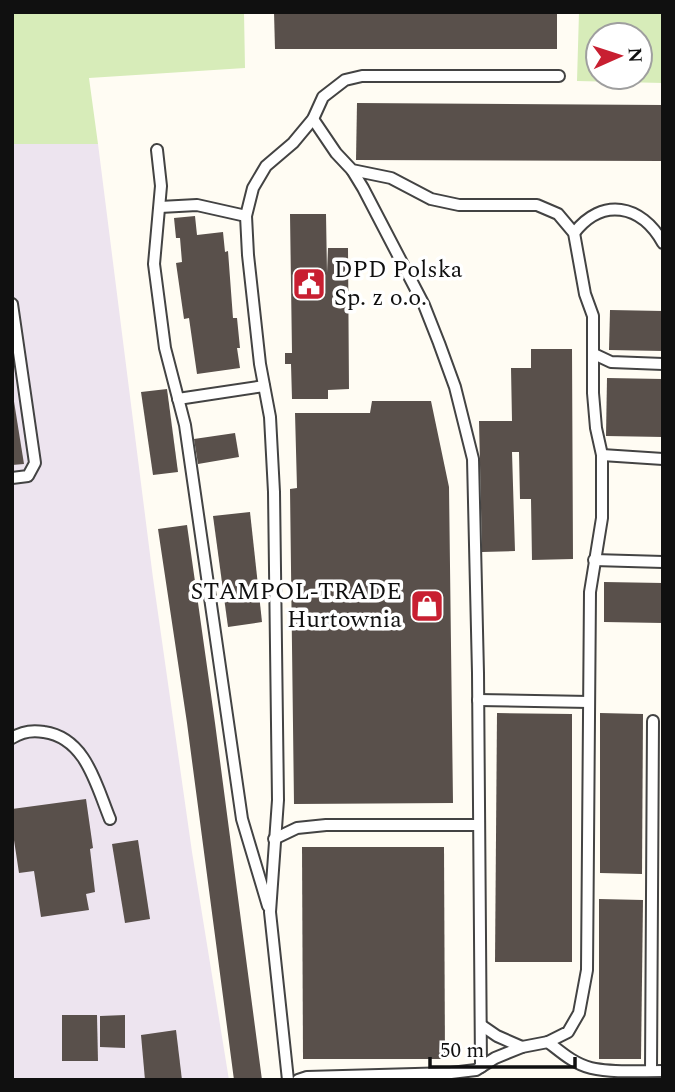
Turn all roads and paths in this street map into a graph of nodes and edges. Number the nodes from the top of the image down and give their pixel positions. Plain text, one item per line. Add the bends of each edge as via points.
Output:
1 (559, 76) dead end
2 (313, 119) junction
3 (157, 150) dead end
4 (352, 170) junction
5 (160, 207) junction
6 (246, 216) junction
7 (574, 233) junction
8 (663, 243) edge
9 (12, 304) edge
10 (594, 354) junction
11 (663, 364) edge
12 (264, 386) junction
13 (178, 399) junction
14 (602, 455) junction
15 (663, 459) edge
16 (12, 478) edge
17 (594, 560) junction
18 (663, 562) edge
19 (478, 701) junction
20 (589, 702) junction
21 (653, 721) dead end
22 (12, 738) edge
23 (110, 819) dead end
24 (479, 825) junction
25 (657, 832) edge
26 (274, 838) junction
27 (270, 912) junction
28 (481, 1025) junction
29 (548, 1042) junction
30 (522, 1047) junction
31 (481, 1067) junction
32 (657, 1071) edge
33 (288, 1080) edge
34 (298, 1080) edge

1 - 2 lane via 362,76 345,80 323,97
2 - 4 lane
2 - 6 lane via 266,166 253,188
3 - 5 lane
4 - 7 lane via 391,178 431,198 459,205 537,205 558,214
4 - 19 lane via 424,305 467,425 474,482
5 - 6 lane via 197,205
5 - 13 lane via 154,264 165,348
6 - 12 lane
7 - 8 lane via 585,218 602,210 623,210 646,219
7 - 10 lane via 593,316
9 - 16 lane via 35,463 28,475
10 - 11 lane via 611,362
10 - 14 lane via 593,393
12 - 13 lane
12 - 26 lane via 274,492 278,787
13 - 27 lane via 242,819
14 - 15 lane
14 - 17 lane via 602,518
17 - 18 lane
17 - 20 lane
19 - 20 lane
19 - 24 lane
20 - 29 lane via 587,970 579,1013 568,1032
21 - 25 lane
22 - 23 lane via 36,730 74,744
24 - 26 lane via 326,825 297,828
24 - 28 lane
25 - 32 lane
26 - 27 lane
27 - 33 lane
28 - 30 lane
28 - 31 lane
29 - 30 lane
29 - 32 lane via 590,1068
30 - 31 lane
31 - 34 lane via 451,1073 351,1074

